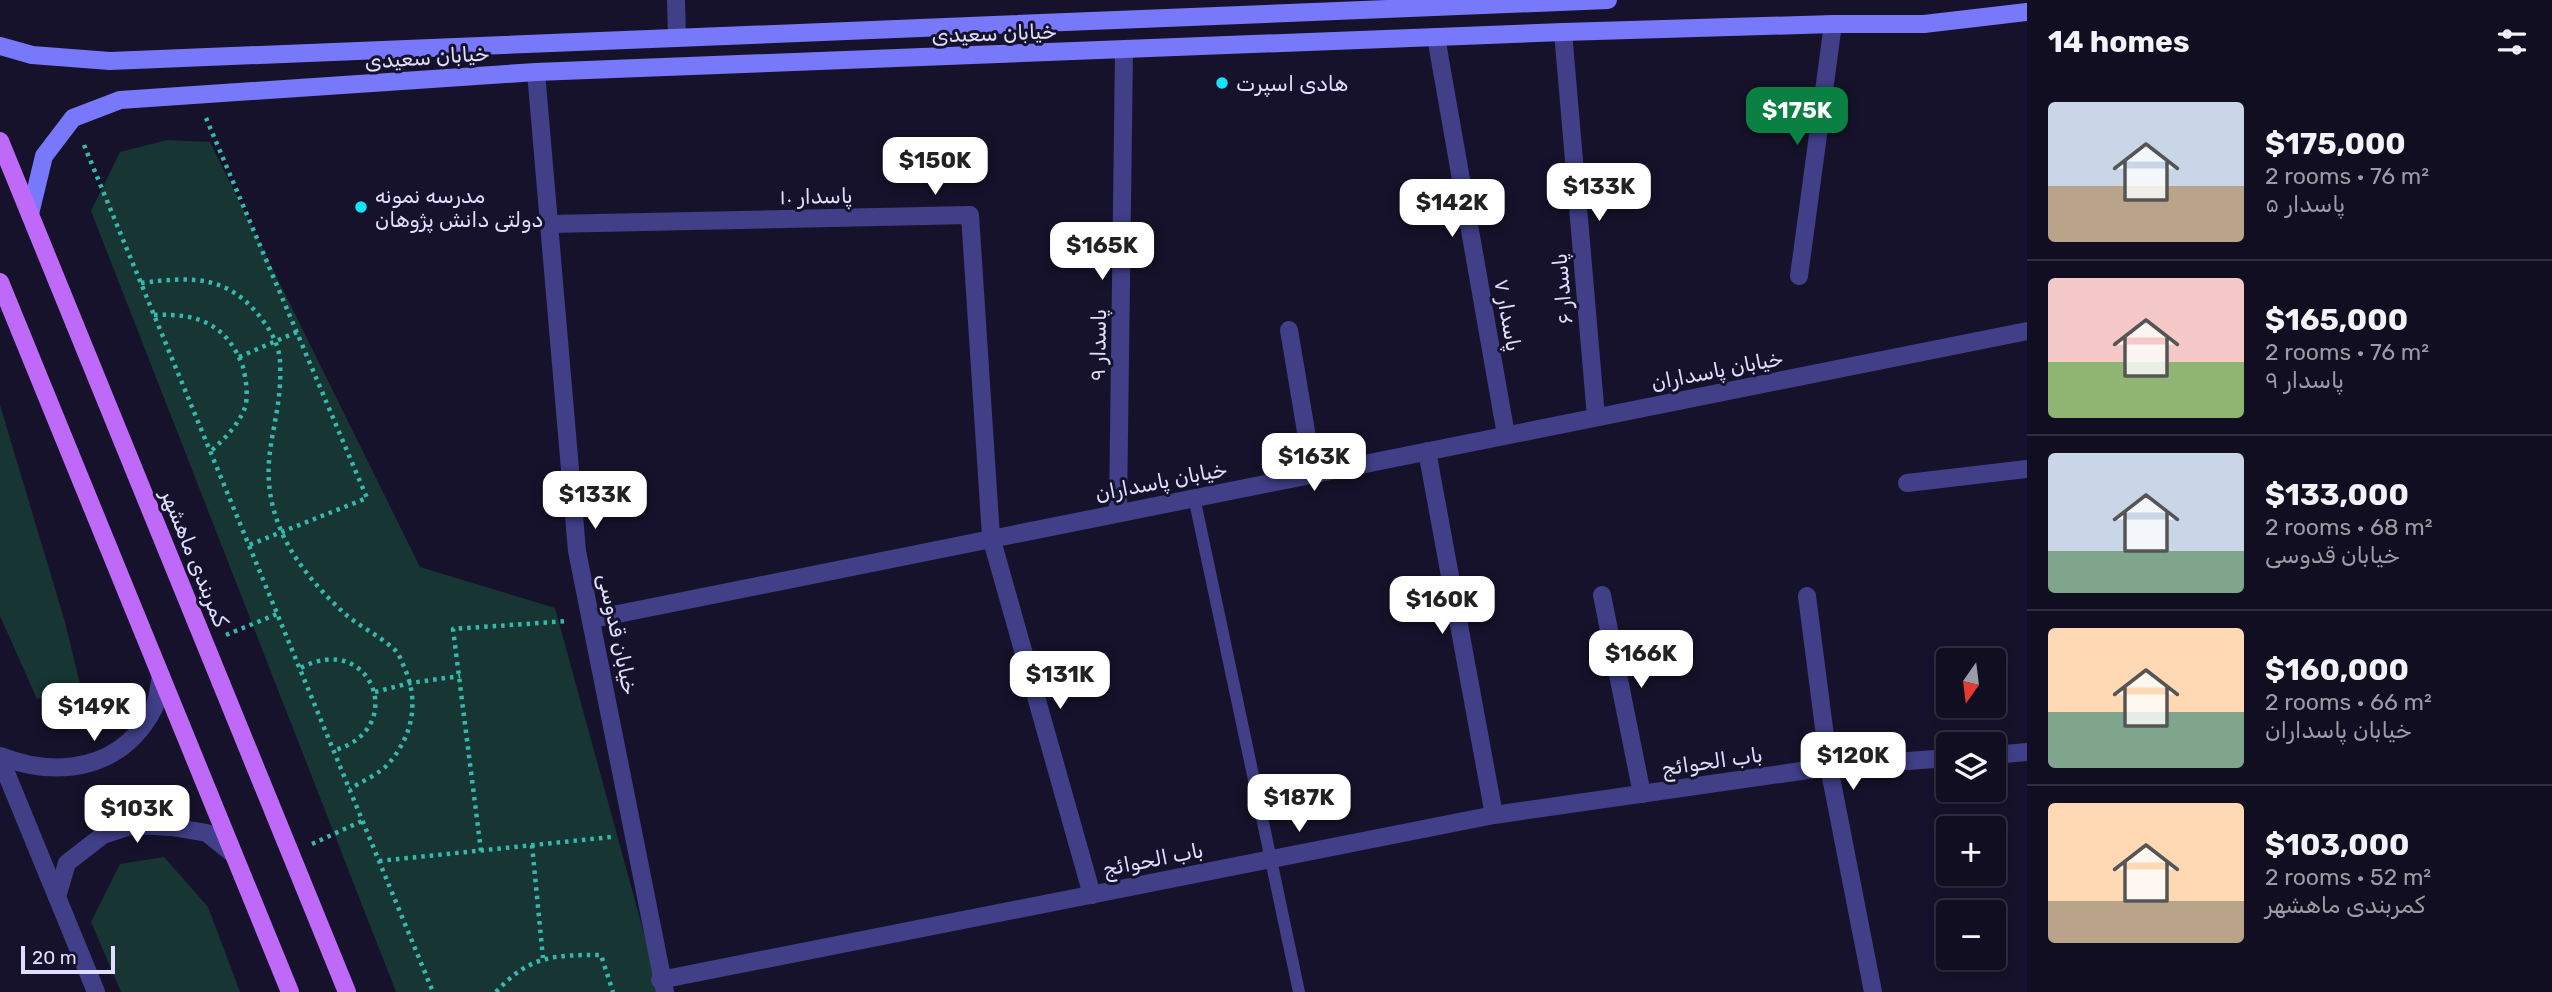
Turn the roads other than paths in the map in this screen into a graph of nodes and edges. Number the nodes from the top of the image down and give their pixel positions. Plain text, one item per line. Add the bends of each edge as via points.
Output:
1 (676, 0) edge
2 (1608, 0) edge
3 (1462, 2) edge
4 (1237, 7) edge
5 (2027, 12) edge
6 (1833, 24) junction
7 (1563, 32) junction
8 (677, 37) junction
9 (1436, 37) junction
10 (534, 43) junction
11 (0, 47) edge
12 (1124, 51) junction
13 (536, 72) junction
14 (0, 141) edge
15 (30, 214) junction
16 (550, 224) junction
17 (1799, 276) dead end
18 (0, 282) edge
19 (1289, 330) dead end
20 (2027, 331) edge
21 (1596, 417) junction
22 (1506, 435) junction
23 (1427, 451) junction
24 (2027, 469) edge
25 (1313, 473) junction
26 (1907, 483) dead end
27 (1194, 498) junction
28 (1118, 512) junction
29 (991, 537) junction
30 (1602, 595) dead end
31 (1807, 596) dead end
32 (593, 619) junction
33 (161, 676) junction
34 (2027, 752) edge
35 (2006, 754) edge
36 (0, 757) edge
37 (1936, 759) edge
38 (1829, 767) junction
39 (1642, 794) junction
40 (1494, 814) junction
41 (233, 854) junction
42 (1271, 859) junction
43 (1092, 895) junction
44 (57, 897) junction
45 (663, 986) edge
46 (96, 992) edge
47 (290, 992) edge
48 (347, 992) edge
49 (1299, 992) edge
50 (1872, 992) edge

1 - 8 street
2 - 3 main road, خیابان سعیدی
3 - 4 main road, خیابان سعیدی
4 - 8 main road, خیابان سعیدی
5 - 6 main road, خیابان سعیدی via 1924,24
6 - 7 main road, خیابان سعیدی
6 - 17 street
7 - 9 main road, خیابان سعیدی
7 - 21 street, پاسدار ۶
8 - 10 main road, خیابان سعیدی
9 - 12 main road, خیابان سعیدی
9 - 22 street, پاسدار ۷
10 - 11 main road, خیابان سعیدی via 110,61 32,55
10 - 13 main road
12 - 13 main road, خیابان سعیدی
12 - 28 street, پاسدار ۹
13 - 15 main road, خیابان سعیدی via 120,100 73,118 44,156
13 - 16 street, خیابان قدوسی
14 - 15 main road, کمربندی ماهشهر
15 - 48 main road, کمربندی ماهشهر
16 - 29 street, پاسدار ۱۰ via 970,215
16 - 32 street, خیابان قدوسی via 577,551
18 - 33 main road
19 - 25 street
20 - 21 street, خیابان پاسداران
21 - 22 street, خیابان پاسداران
22 - 23 street, خیابان پاسداران
23 - 25 street, خیابان پاسداران
23 - 40 street
24 - 26 street
25 - 27 street, خیابان پاسداران
27 - 28 street, خیابان پاسداران
27 - 42 lane
28 - 29 street, خیابان پاسداران
29 - 32 street, خیابان پاسداران
29 - 43 street
30 - 39 street
31 - 38 street
32 - 45 street, خیابان قدوسی
33 - 36 street via 155,706 131,739 101,762 26,766
33 - 41 main road
34 - 35 street
36 - 44 street
37 - 38 street, باب الحوائج
38 - 39 street, باب الحوائج
38 - 50 street
39 - 40 street, باب الحوائج
40 - 42 street, باب الحوائج
41 - 44 street via 207,833 134,825 103,835 67,863
41 - 47 main road
42 - 43 street, باب الحوائج
42 - 49 lane
43 - 45 street, باب الحوائج
44 - 46 street

